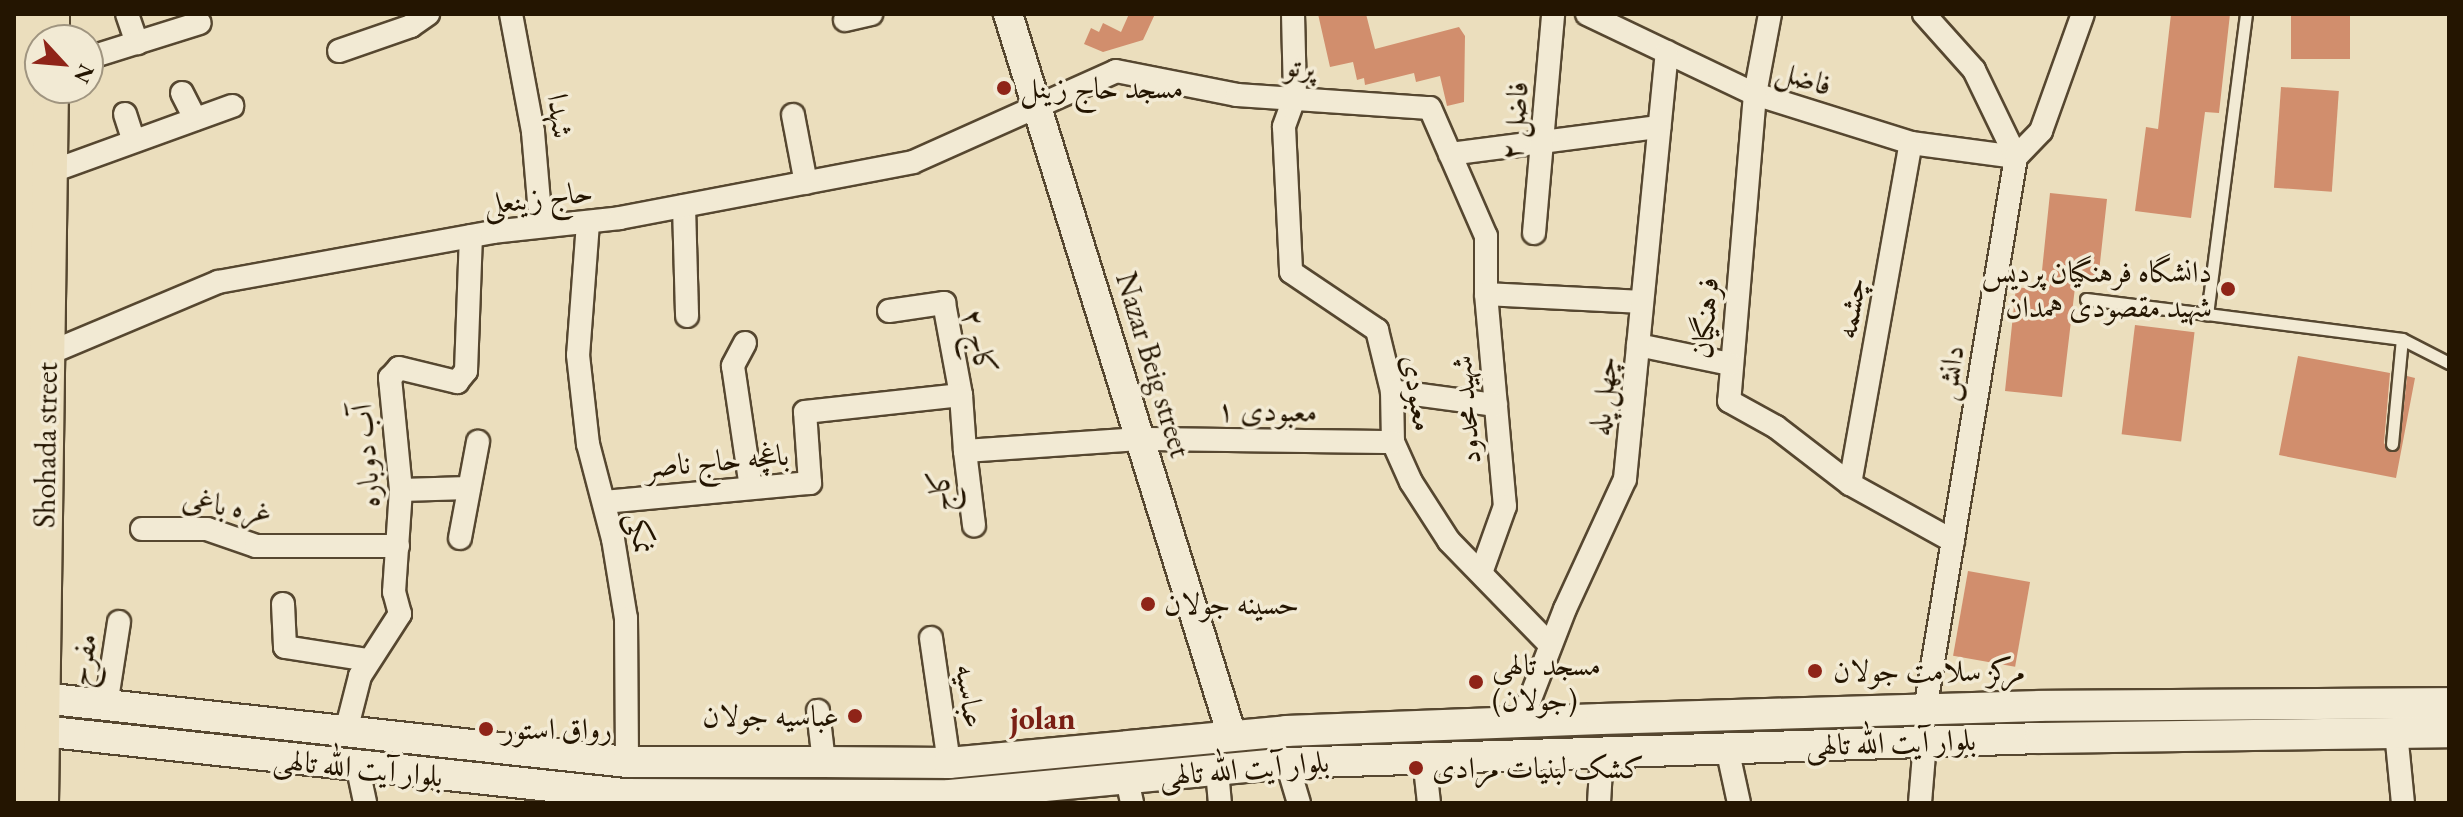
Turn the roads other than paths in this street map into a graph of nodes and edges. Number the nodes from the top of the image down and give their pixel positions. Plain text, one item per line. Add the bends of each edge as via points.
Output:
1 (26, 14) edge
2 (127, 14) edge
3 (511, 14) edge
4 (871, 14) edge
5 (1008, 14) edge
6 (1293, 14) edge
7 (1553, 14) edge
8 (1587, 14) edge
9 (1770, 14) edge
10 (1924, 14) edge
11 (2083, 14) edge
12 (2246, 14) edge
13 (414, 18) edge
14 (845, 20) dead end
15 (200, 23) dead end
16 (137, 43) junction
17 (339, 51) dead end
18 (1667, 52) junction
19 (104, 53) edge
20 (182, 93) dead end
21 (1755, 94) junction
22 (1295, 96) junction
23 (51, 104) edge
24 (232, 106) dead end
25 (1037, 106) junction
26 (125, 114) dead end
27 (793, 115) dead end
28 (195, 119) junction
29 (1659, 127) junction
30 (1544, 138) junction
31 (134, 141) junction
32 (1911, 143) junction
33 (1450, 154) junction
34 (2016, 157) junction
35 (50, 172) junction
36 (806, 183) junction
37 (684, 206) junction
38 (588, 223) junction
39 (541, 226) junction
40 (1534, 233) dead end
41 (471, 236) junction
42 (1486, 236) joint
43 (1486, 294) junction
44 (2086, 299) dead end
45 (1642, 302) junction
46 (889, 311) dead end
47 (2207, 314) junction
48 (687, 316) dead end
49 (2402, 339) junction
50 (745, 343) dead end
51 (1638, 345) junction
52 (23, 357) edge
53 (2449, 363) edge
54 (1730, 364) junction
55 (1392, 391) junction
56 (961, 395) junction
57 (1496, 405) junction
58 (1140, 439) junction
59 (478, 442) dead end
60 (1393, 442) junction
61 (2392, 444) dead end
62 (965, 451) junction
63 (1850, 484) junction
64 (469, 488) junction
65 (751, 488) junction
66 (401, 490) junction
67 (604, 502) junction
68 (974, 525) dead end
69 (142, 529) dead end
70 (460, 538) dead end
71 (1953, 541) junction
72 (398, 546) junction
73 (1481, 573) junction
74 (283, 604) dead end
75 (119, 622) dead end
76 (931, 638) dead end
77 (1550, 645) junction
78 (368, 660) junction
79 (2449, 703) edge
80 (106, 706) junction
81 (1925, 710) junction
82 (818, 711) dead end
83 (42, 715) junction
84 (2396, 732) junction
85 (2449, 732) edge
86 (345, 735) junction
87 (1232, 736) junction
88 (1520, 739) junction
89 (1925, 742) junction
90 (1727, 748) junction
91 (1602, 752) junction
92 (1424, 758) junction
93 (627, 762) junction
94 (824, 762) junction
95 (949, 763) junction
96 (1287, 763) junction
97 (358, 769) junction
98 (1217, 770) junction
99 (1129, 791) edge
100 (950, 795) junction
101 (1040, 795) edge
102 (14, 803) edge
103 (41, 803) edge
104 (365, 803) edge
105 (1220, 803) edge
106 (1299, 803) edge
107 (1429, 803) edge
108 (1599, 803) edge
109 (1739, 803) edge
110 (1920, 803) edge
111 (2403, 803) edge

1 - 52 main road, Shohada street
2 - 16 street
3 - 39 street, شهدا via 533,132
4 - 14 street
5 - 25 street, Nazar Beig street
6 - 22 street
7 - 30 street, فاضل ۲
8 - 18 street, فاضل
9 - 21 street, فرهنگیان
10 - 34 street via 1974,70
11 - 34 street via 2041,131
12 - 47 lane
13 - 17 street
15 - 16 street
16 - 19 street
18 - 21 street, فاضل
18 - 29 street, چهل پله
20 - 28 street
21 - 32 street, فاضل
21 - 54 street, فرهنگیان
22 - 25 street, پرتو via 1237,95 1116,71
22 - 33 street, پرتو via 1430,108
22 - 55 street, معبودی via 1284,127 1291,272 1377,330
23 - 35 main road, Shohada street
24 - 28 street
25 - 36 street, حاج زینعلی via 913,162
25 - 58 street, Nazar Beig street
26 - 31 street
27 - 36 street
28 - 31 street
29 - 30 street
29 - 45 street, چهل پله
30 - 33 street
30 - 40 street, فاضل ۲
31 - 35 street
32 - 34 street, فاضل
32 - 63 street, چشمه
33 - 42 street, پرتو
34 - 71 street, دانش
35 - 52 main road, Shohada street
36 - 37 street, حاج زینعلی
37 - 38 street, حاج زینعلی
37 - 48 street
38 - 39 street, حاج زینعلی
38 - 67 street, نمکی via 578,355 588,444
39 - 41 street, حاج زینعلی
41 - 52 street, حاج زینعلی via 218,282
41 - 66 street, آب دوباره via 466,371 457,382 399,368 390,378
42 - 43 street, شهید محدود
43 - 45 street
43 - 57 street, شهید محدود
44 - 47 lane
45 - 51 street, چهل پله
46 - 56 street, کاج ۲ via 944,303
47 - 49 lane
49 - 53 lane
49 - 61 lane
50 - 65 street via 733,366
51 - 54 street
51 - 77 street, چهل پله via 1625,479
52 - 83 main road, Shohada street
52 - 102 main road, Shohada street
54 - 63 street, فرهنگیان via 1729,401 1776,427
55 - 57 street
55 - 60 street, معبودی
56 - 62 street
56 - 65 street, باغچه حاج ناصر via 805,412 810,483
57 - 73 street, شهید محدود via 1505,506
58 - 60 street, معبودی ۱
58 - 62 street
58 - 87 street, Nazar Beig street
59 - 64 street
60 - 73 street, معبودی via 1411,482 1449,541
62 - 68 street, کاج
63 - 71 street
64 - 66 street
64 - 70 street
65 - 67 street, باغچه حاج ناصر
66 - 72 street, آب دوباره
67 - 93 street, نمکی via 626,618
69 - 72 street, غره باغی via 207,529 256,546
71 - 81 street, دانش
72 - 78 street, آب دوباره via 394,592 400,614
73 - 77 street, معبودی
74 - 78 street via 285,647
75 - 80 street, مفرح
76 - 95 street, عباسیه
77 - 88 street, چهل پله
78 - 86 street, آب دوباره via 349,703
79 - 81 main road, بلوار آیت الله تالهی
80 - 83 main road, بلوار آیت الله تالهی
80 - 86 main road, بلوار آیت الله تالهی
81 - 88 main road, بلوار آیت الله تالهی
82 - 94 street
83 - 97 main road, بلوار آیت الله تالهی
83 - 103 main road, Shohada street
84 - 85 main road, بلوار آیت الله تالهی
84 - 89 main road, بلوار آیت الله تالهی
84 - 111 street
86 - 93 main road, بلوار آیت الله تالهی
86 - 97 main road
87 - 88 main road, بلوار آیت الله تالهی
87 - 95 main road, بلوار آیت الله تالهی
88 - 91 main road, بلوار آیت الله تالهی
88 - 92 main road, بلوار آیت الله تالهی
89 - 90 main road, بلوار آیت الله تالهی
89 - 110 street
90 - 91 main road, بلوار آیت الله تالهی
90 - 109 street
91 - 108 street
92 - 96 main road, بلوار آیت الله تالهی
92 - 107 street
93 - 94 main road, بلوار آیت الله تالهی
94 - 95 main road, بلوار آیت الله تالهی
95 - 100 main road
96 - 98 main road, بلوار آیت الله تالهی
96 - 106 street
97 - 100 main road, بلوار آیت الله تالهی via 624,794
97 - 104 street
98 - 99 main road, بلوار آیت الله تالهی
98 - 105 street
99 - 101 main road, بلوار آیت الله تالهی
100 - 101 main road, بلوار آیت الله تالهی

